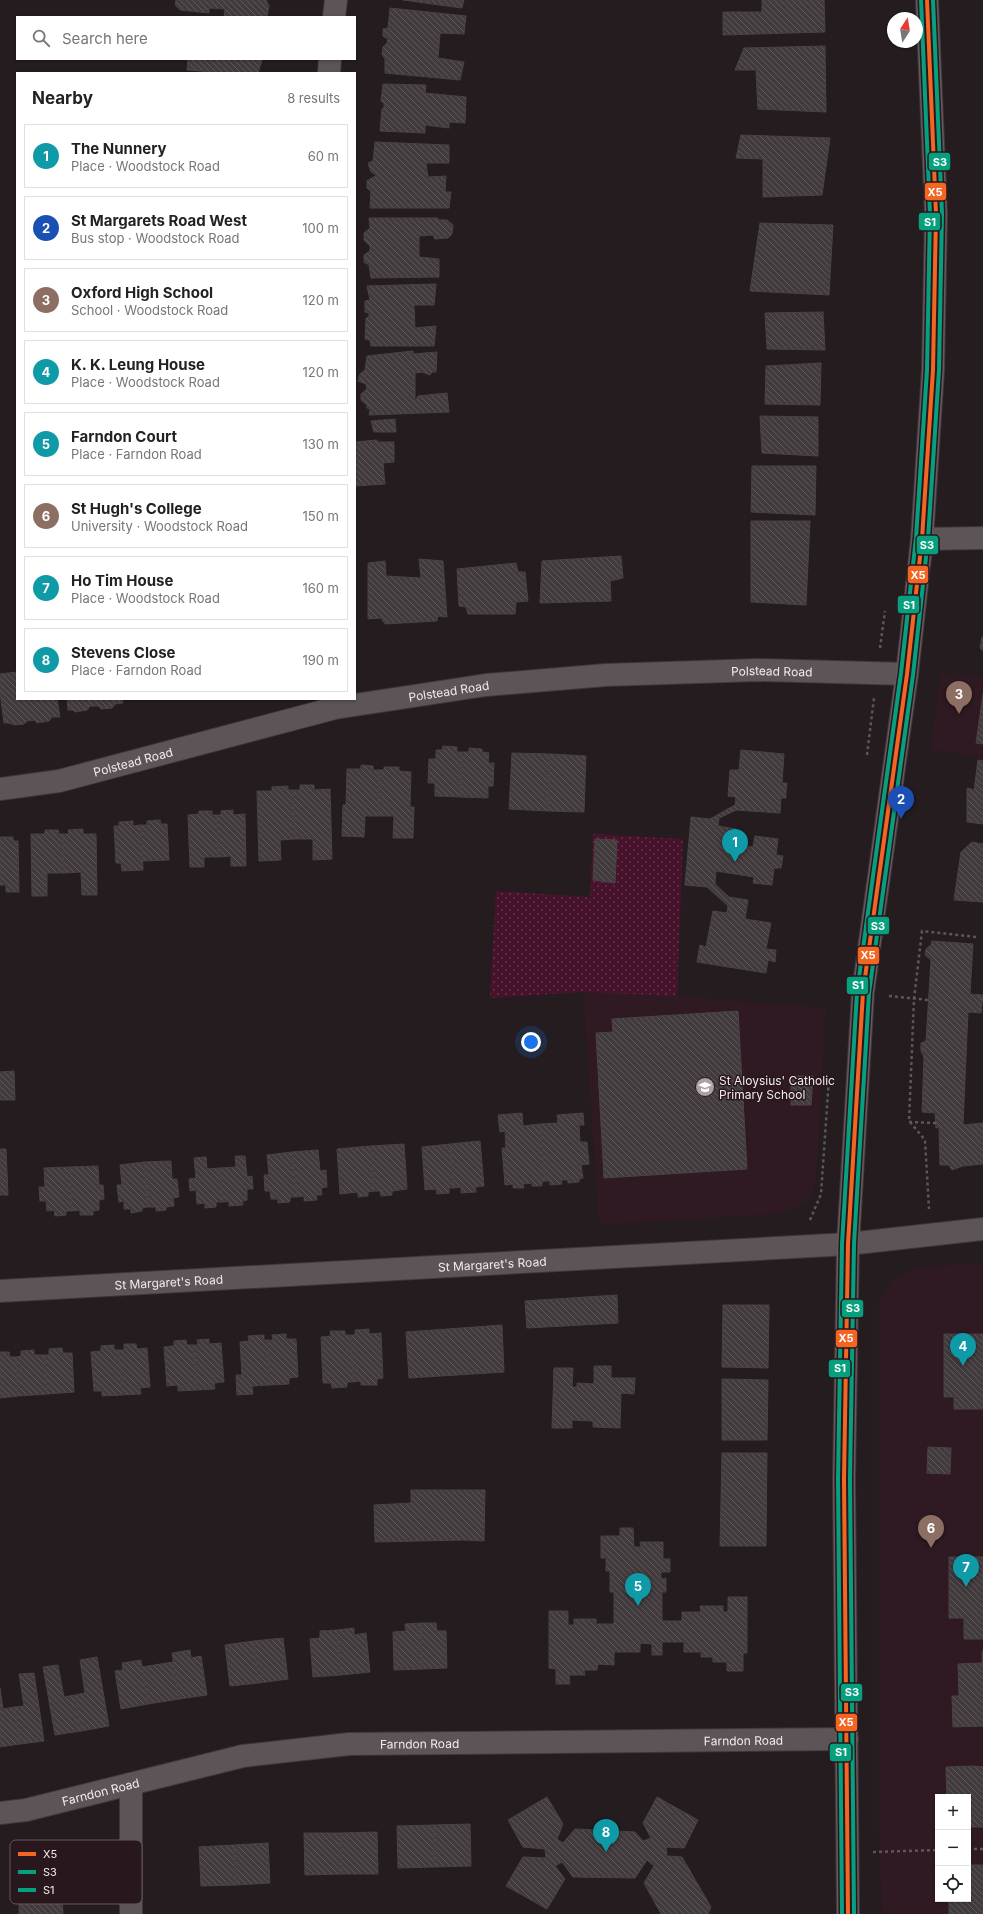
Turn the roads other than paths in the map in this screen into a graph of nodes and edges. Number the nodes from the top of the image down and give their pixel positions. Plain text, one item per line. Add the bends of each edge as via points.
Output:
1 (336, 0) edge
2 (927, 0) edge
3 (334, 16) edge
4 (330, 60) edge
5 (328, 72) edge
6 (983, 538) edge
7 (922, 539) junction
8 (907, 674) junction
9 (334, 704) edge
10 (0, 789) edge
11 (983, 1229) edge
12 (848, 1244) junction
13 (0, 1291) edge
14 (847, 1739) junction
15 (131, 1784) junction
16 (0, 1813) edge
17 (131, 1840) edge
18 (848, 1914) edge

1 - 3 street
2 - 7 main road via 936,214 933,370
4 - 5 street
6 - 7 street
7 - 8 main road
8 - 9 street, Polstead Road via 758,670 606,675 486,685
8 - 12 main road via 863,992
9 - 10 street, Polstead Road via 59,781
11 - 12 street, St Margaret's Road
12 - 13 street, St Margaret's Road
12 - 14 main road via 844,1479
14 - 15 street, Farndon Road via 349,1744 243,1756
14 - 18 main road
15 - 16 street, Farndon Road via 26,1810
15 - 17 street

